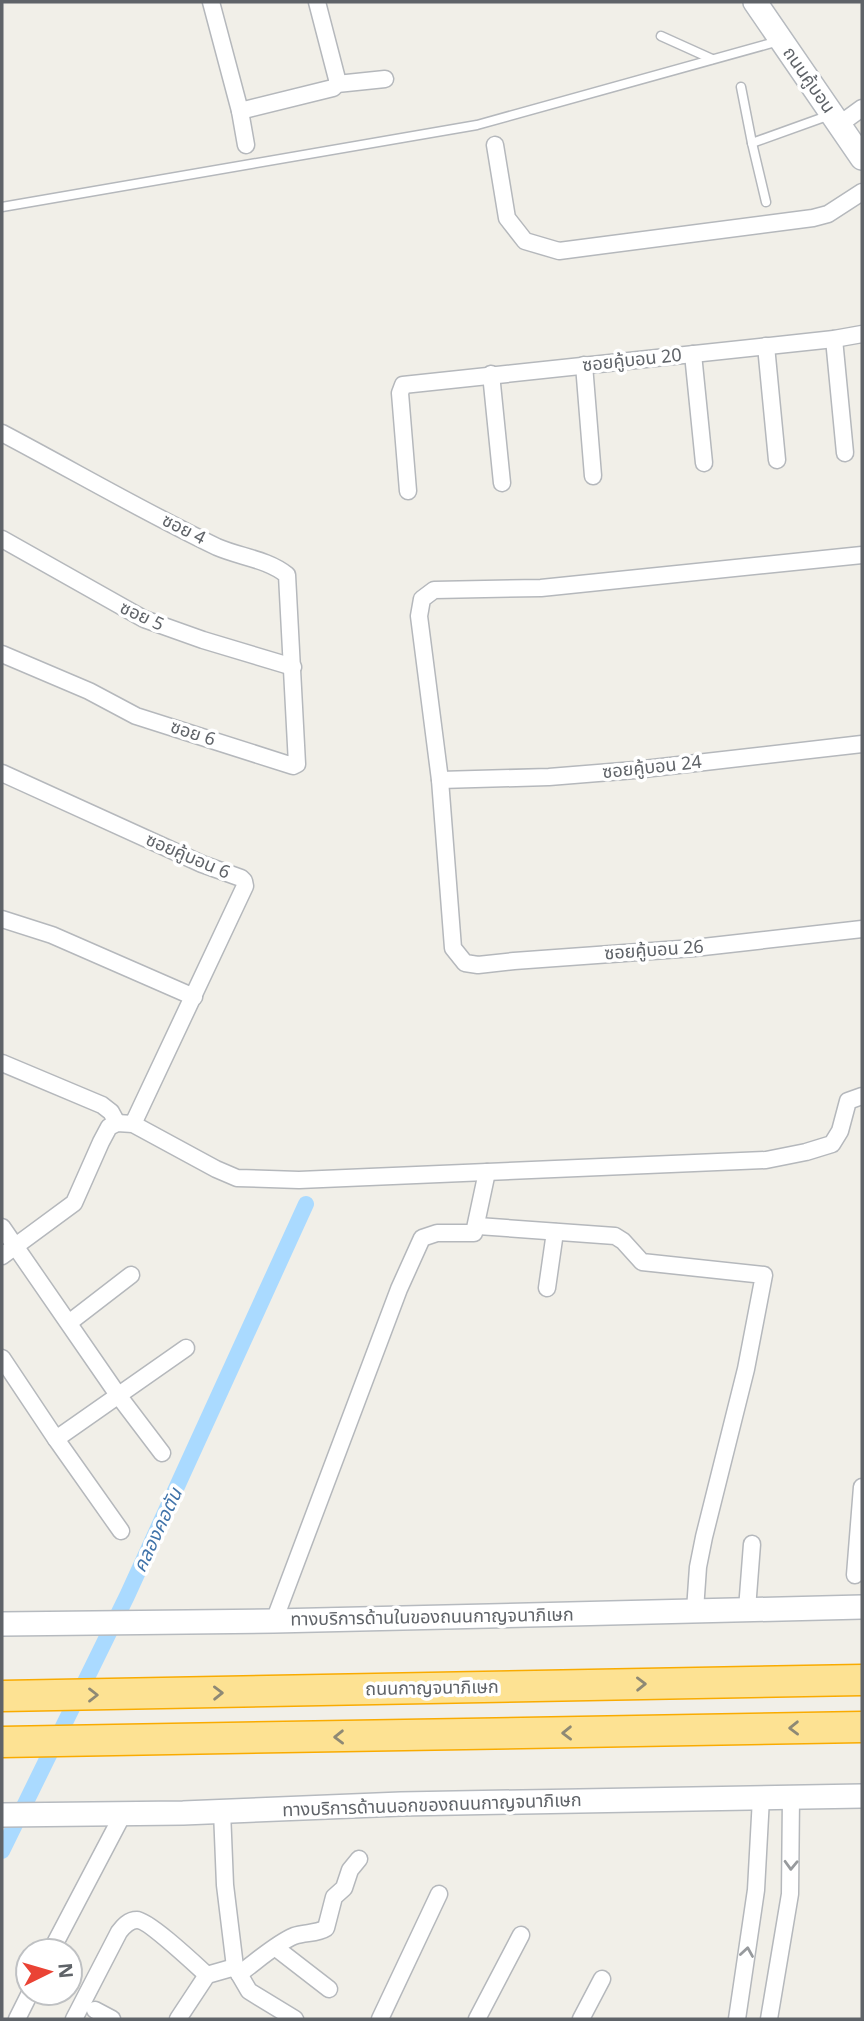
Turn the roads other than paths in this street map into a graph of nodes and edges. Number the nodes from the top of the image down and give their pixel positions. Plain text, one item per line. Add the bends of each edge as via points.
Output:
1 (211, 2) edge
2 (317, 2) edge
3 (755, 2) edge
4 (661, 36) dead end
5 (782, 41) junction
6 (712, 59) junction
7 (385, 79) dead end
8 (337, 84) junction
9 (741, 87) dead end
10 (862, 108) edge
11 (240, 111) junction
12 (836, 119) junction
13 (752, 143) junction
14 (246, 145) dead end
15 (495, 145) dead end
16 (862, 158) edge
17 (862, 192) edge
18 (766, 202) dead end
19 (2, 206) edge
20 (862, 334) edge
21 (834, 339) junction
22 (766, 346) junction
23 (692, 354) junction
24 (584, 365) junction
25 (491, 374) junction
26 (2, 433) edge
27 (845, 453) dead end
28 (777, 460) dead end
29 (704, 463) dead end
30 (593, 476) dead end
31 (502, 483) dead end
32 (408, 491) dead end
33 (2, 539) edge
34 (862, 555) edge
35 (2, 654) edge
36 (293, 667) junction
37 (862, 744) edge
38 (2, 773) edge
39 (440, 780) junction
40 (2, 919) edge
41 (862, 929) edge
42 (194, 997) junction
43 (2, 1063) edge
44 (862, 1096) edge
45 (117, 1123) junction
46 (134, 1124) junction
47 (487, 1172) junction
48 (478, 1226) junction
49 (2, 1227) edge
50 (555, 1232) junction
51 (16, 1245) junction
52 (2, 1256) edge
53 (131, 1275) dead end
54 (547, 1288) dead end
55 (70, 1322) junction
56 (186, 1348) dead end
57 (2, 1358) edge
58 (118, 1395) junction
59 (56, 1439) junction
60 (162, 1453) dead end
61 (862, 1487) edge
62 (121, 1531) dead end
63 (752, 1544) dead end
64 (855, 1574) dead end
65 (862, 1607) edge
66 (747, 1609) junction
67 (695, 1610) junction
68 (4, 1620) edge
69 (274, 1621) junction
70 (862, 1680) edge
71 (2, 1696) edge
72 (862, 1727) edge
73 (9, 1742) edge
74 (862, 1796) edge
75 (791, 1797) junction
76 (761, 1798) junction
77 (222, 1811) junction
78 (123, 1814) junction
79 (2, 1815) edge
80 (359, 1859) dead end
81 (439, 1894) dead end
82 (521, 1934) dead end
83 (58, 1937) edge
84 (276, 1948) junction
85 (237, 1971) junction
86 (207, 1975) junction
87 (602, 1979) dead end
88 (328, 1989) dead end
89 (95, 2010) dead end
90 (74, 2019) edge
91 (112, 2019) edge
92 (178, 2019) edge
93 (295, 2019) edge
94 (380, 2019) edge
95 (477, 2019) edge
96 (581, 2019) edge
97 (737, 2019) edge
98 (769, 2019) edge

1 - 11 street
2 - 8 street
3 - 5 main road, ถนนคู้บอน
4 - 6 lane
5 - 6 lane
5 - 12 main road, ถนนคู้บอน
6 - 19 lane via 477,125
7 - 8 street
8 - 11 street
9 - 13 lane
10 - 12 street
11 - 14 street
12 - 13 lane
12 - 16 main road, ถนนคู้บอน
13 - 18 lane
15 - 17 street via 507,218 525,241 559,251 813,218
20 - 21 street, ซอยคู้บอน 20
21 - 22 street, ซอยคู้บอน 20
21 - 27 street
22 - 23 street, ซอยคู้บอน 20
22 - 28 street
23 - 24 street, ซอยคู้บอน 20
23 - 29 street
24 - 25 street, ซอยคู้บอน 20
24 - 30 street
25 - 31 street
25 - 32 street, ซอยคู้บอน 20 via 403,385
26 - 36 street, ซอย 4 via 220,548 276,566 287,575
33 - 36 street, ซอย 5 via 144,619
34 - 39 street via 541,588 434,590 422,598 419,616
35 - 36 street, ซอย 6 via 136,716 293,765 299,761
37 - 39 street, ซอยคู้บอน 24 via 623,771
38 - 42 street, ซอยคู้บอน 6 via 202,864 241,877 245,886
39 - 41 street, ซอยคู้บอน 26 via 453,948 465,963 694,948
40 - 42 street via 52,935
42 - 46 street, ซอยคู้บอน 6
43 - 45 street via 102,1105
44 - 47 street via 848,1101 832,1144 806,1152 766,1160
45 - 46 street
45 - 51 street via 109,1127 74,1202
46 - 47 street via 237,1178
47 - 48 street
48 - 50 street
48 - 69 street via 474,1233 437,1233 422,1238
49 - 51 street
50 - 54 street
50 - 67 street via 615,1236 642,1262 764,1275 704,1537
51 - 52 street
51 - 55 street
53 - 55 street
55 - 58 street
56 - 58 street
57 - 59 street
58 - 59 street
58 - 60 street
59 - 62 street
61 - 64 street
63 - 66 street
65 - 66 main road, ทางบริการด้านในของถนนกาญจนาภิเษก
66 - 67 main road, ทางบริการด้านในของถนนกาญจนาภิเษก
67 - 69 main road, ทางบริการด้านในของถนนกาญจนาภิเษก
68 - 69 main road, ทางบริการด้านในของถนนกาญจนาภิเษก
71 -> 70 highway, ถนนกาญจนาภิเษก
72 -> 73 highway
74 - 75 main road, ทางบริการด้านนอกของถนนกาญจนาภิเษก
75 - 76 main road, ทางบริการด้านนอกของถนนกาญจนาภิเษก
75 -> 98 street via 790,1894
76 - 77 main road, ทางบริการด้านนอกของถนนกาญจนาภิเษก
97 -> 76 street via 757,1890
77 - 78 main road, ทางบริการด้านนอกของถนนกาญจนาภิเษก
77 - 85 street via 225,1885
78 - 79 main road, ทางบริการด้านนอกของถนนกาญจนาภิเษก
78 - 83 street
80 - 84 street via 334,1897 326,1928 291,1937
81 - 94 street
82 - 95 street
84 - 85 street
84 - 88 street
85 - 86 street
85 - 93 street via 249,1991
86 - 90 street via 140,1920 132,1921 119,1932
86 - 92 street
87 - 96 street
89 - 91 street

